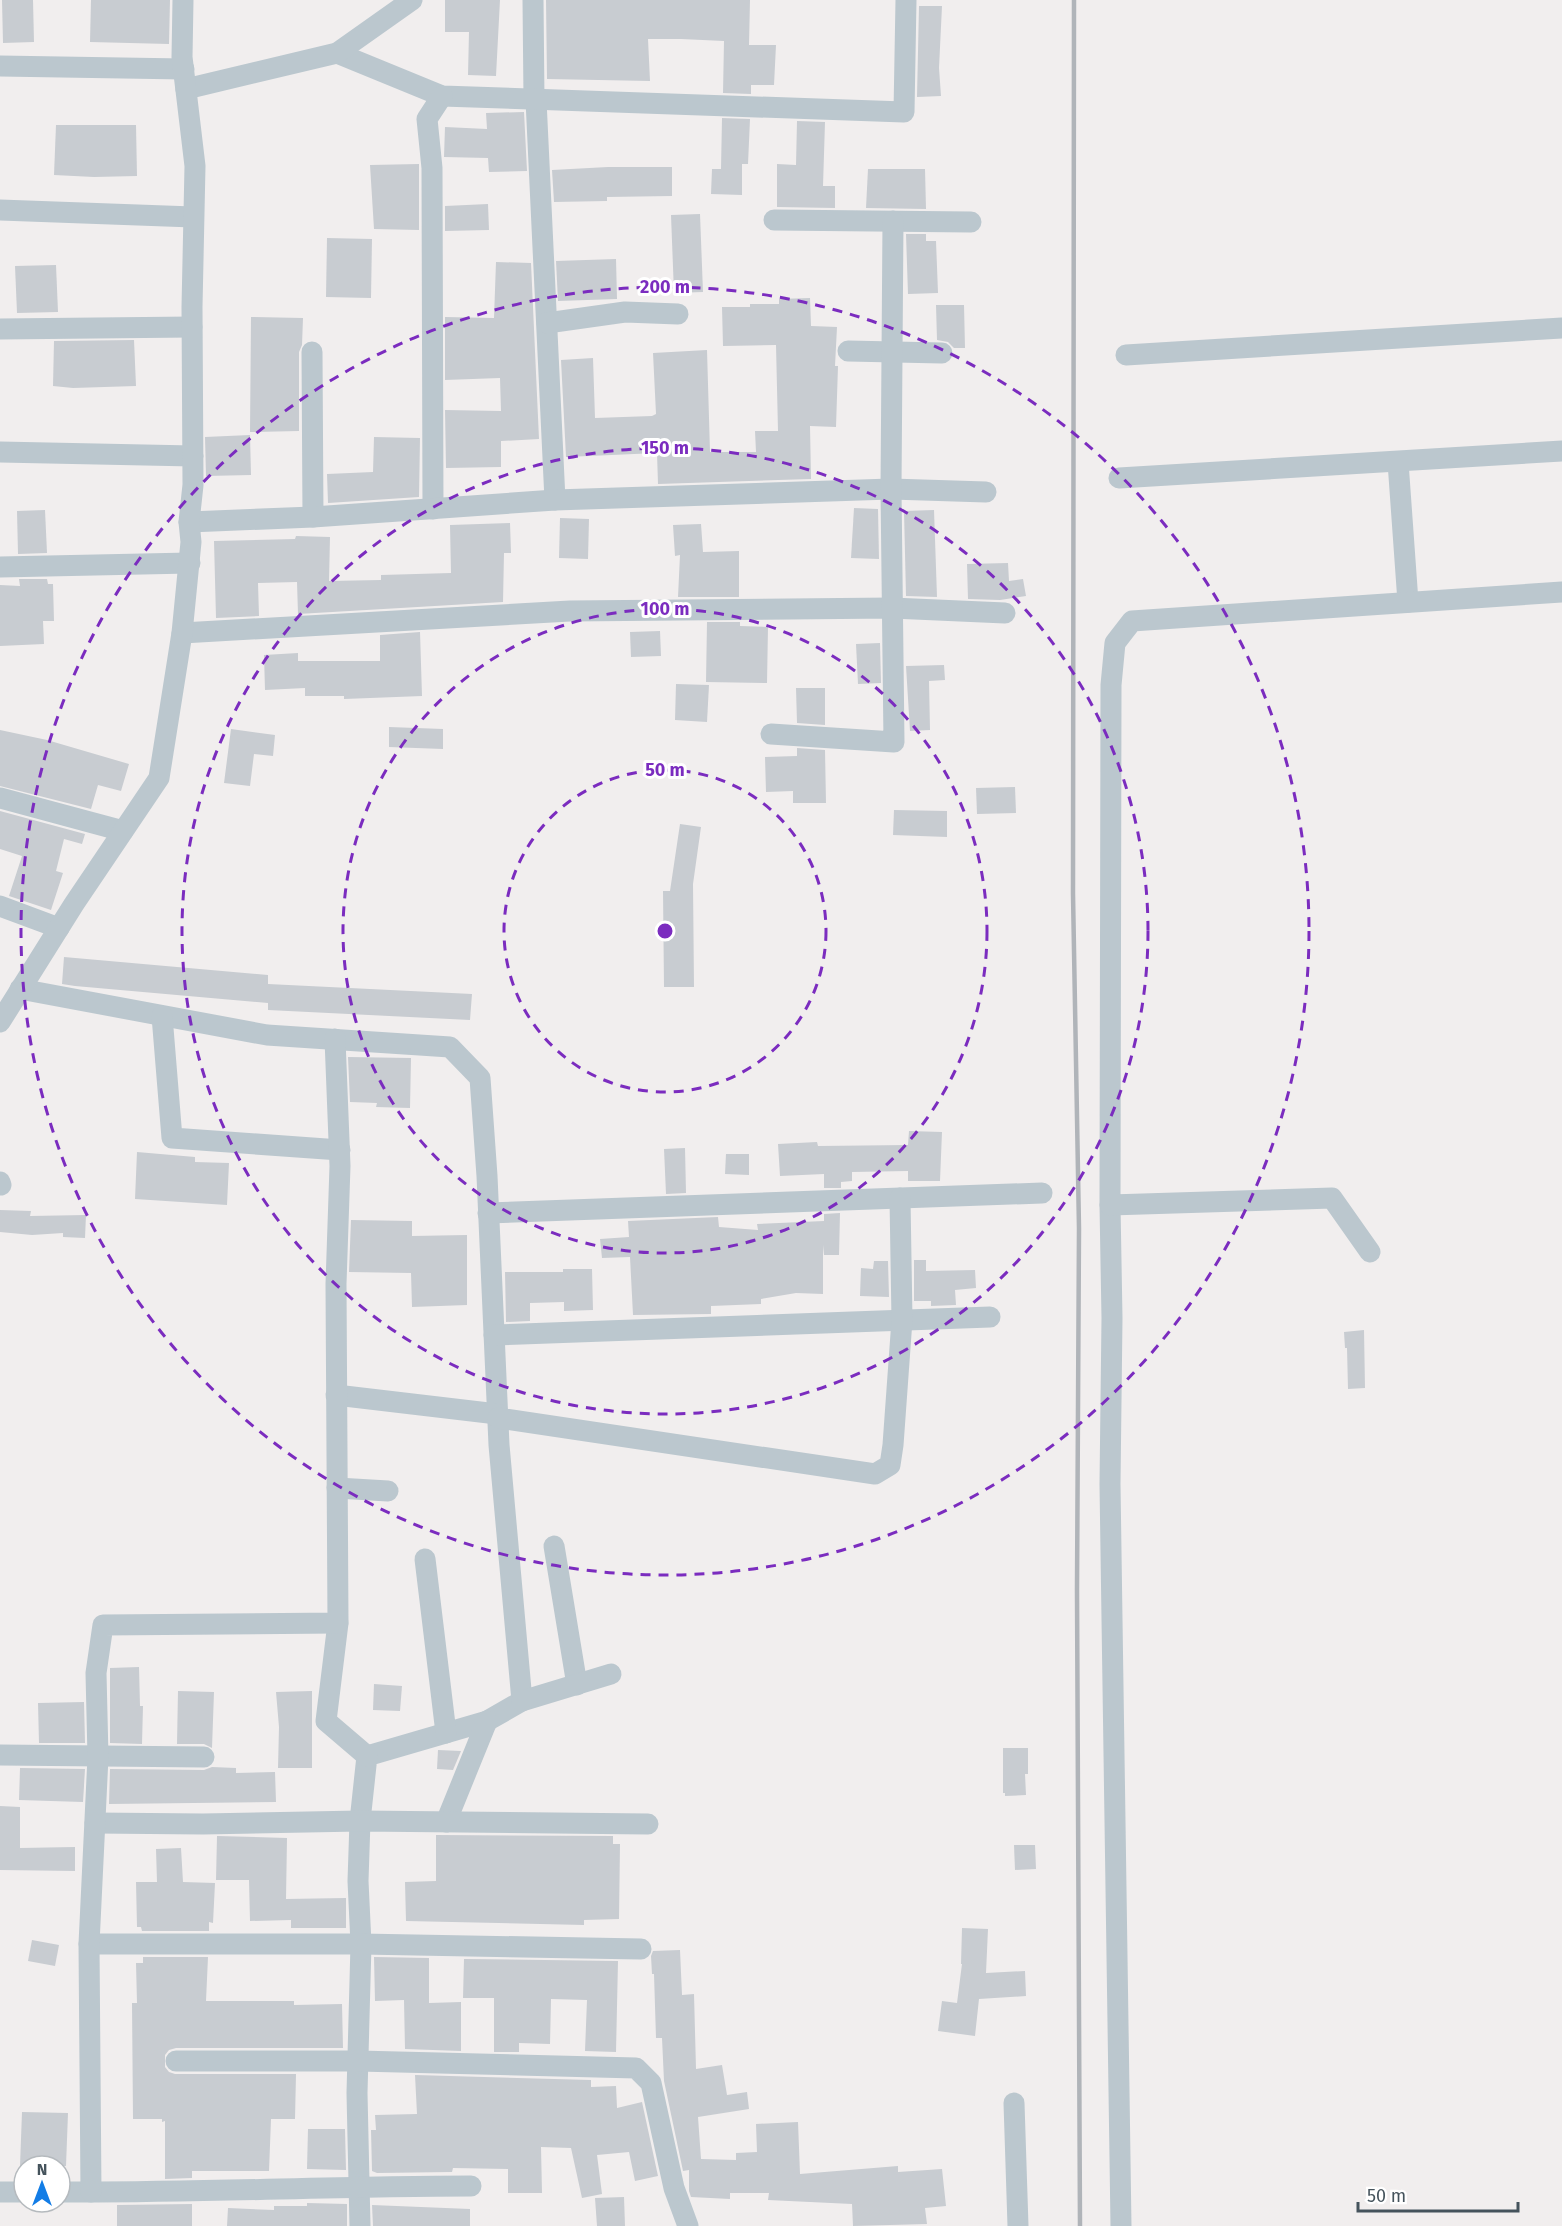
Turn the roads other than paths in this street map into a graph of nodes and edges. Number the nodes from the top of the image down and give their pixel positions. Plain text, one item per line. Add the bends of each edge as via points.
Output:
1 (183, 0) edge
2 (412, 0) edge
3 (533, 0) edge
4 (906, 0) edge
5 (337, 53) junction
6 (0, 66) edge
7 (185, 79) junction
8 (442, 96) junction
9 (534, 99) junction
10 (0, 210) edge
11 (194, 216) junction
12 (774, 220) dead end
13 (893, 221) junction
14 (971, 222) dead end
15 (678, 314) dead end
16 (548, 323) junction
17 (192, 327) junction
18 (1562, 328) edge
19 (0, 329) edge
20 (848, 351) dead end
21 (312, 352) dead end
22 (892, 352) junction
23 (942, 353) dead end
24 (1126, 355) dead end
25 (1562, 451) edge
26 (0, 452) edge
27 (193, 456) junction
28 (1398, 462) junction
29 (1119, 478) dead end
30 (891, 489) junction
31 (986, 492) dead end
32 (555, 500) junction
33 (433, 509) junction
34 (313, 517) junction
35 (189, 522) junction
36 (190, 563) junction
37 (0, 567) edge
38 (1562, 592) edge
39 (1408, 602) junction
40 (892, 609) junction
41 (1005, 614) dead end
42 (182, 633) junction
43 (771, 734) dead end
44 (0, 798) edge
45 (123, 831) junction
46 (0, 906) edge
47 (59, 928) junction
48 (20, 989) junction
49 (162, 1016) junction
50 (0, 1022) edge
51 (335, 1039) junction
52 (340, 1150) junction
53 (1042, 1192) dead end
54 (900, 1198) junction
55 (1110, 1205) junction
56 (488, 1213) junction
57 (1370, 1252) dead end
58 (990, 1317) dead end
59 (902, 1320) junction
60 (494, 1335) junction
61 (336, 1395) junction
62 (497, 1416) junction
63 (337, 1488) junction
64 (388, 1491) dead end
65 (554, 1546) dead end
66 (425, 1559) dead end
67 (338, 1623) junction
68 (611, 1674) dead end
69 (577, 1685) junction
70 (522, 1701) junction
71 (487, 1721) junction
72 (446, 1733) junction
73 (0, 1755) edge
74 (367, 1756) junction
75 (98, 1757) junction
76 (204, 1757) dead end
77 (360, 1821) junction
78 (446, 1822) junction
79 (94, 1823) junction
80 (648, 1824) dead end
81 (89, 1944) junction
82 (361, 1944) junction
83 (641, 1949) dead end
84 (176, 2061) dead end
85 (358, 2061) junction
86 (1014, 2103) dead end
87 (358, 2186) junction
88 (471, 2186) dead end
89 (72, 2192) edge
90 (91, 2192) junction
91 (360, 2226) edge
92 (688, 2226) edge
93 (1018, 2226) edge
94 (1121, 2226) edge

1 - 7 street
2 - 5 street
3 - 9 street
4 - 9 street via 904,112
5 - 7 street
5 - 8 street
6 - 7 street
7 - 11 street via 195,166
8 - 9 street
8 - 33 street via 427,119 432,168
9 - 16 street
10 - 11 street
11 - 17 street
12 - 13 street
13 - 14 street
13 - 22 street
15 - 16 street via 625,312
16 - 32 street
17 - 19 street
17 - 27 street
18 - 24 street
20 - 22 street
21 - 34 street
22 - 23 street
22 - 30 street
25 - 28 street
26 - 27 street
27 - 35 street
28 - 29 street
28 - 39 street
30 - 31 street
30 - 32 street
30 - 40 street
32 - 33 street
33 - 34 street
34 - 35 street
35 - 36 street
36 - 37 street
36 - 42 street
38 - 39 street
39 - 55 street via 1132,621 1115,643 1111,685
40 - 41 street
40 - 42 street via 570,611
40 - 43 street via 894,742
42 - 45 street via 159,778
44 - 45 street
45 - 47 street
46 - 47 street
47 - 48 street
48 - 49 street
48 - 50 street
49 - 51 street via 267,1035
49 - 52 street via 172,1138
51 - 52 street
51 - 56 street via 450,1047 480,1078
52 - 61 street
53 - 54 street
54 - 56 street
54 - 59 street
55 - 57 street via 1332,1198
55 - 94 street via 1110,1484
56 - 60 street
58 - 59 street
59 - 60 street
59 - 62 street via 890,1465 875,1474
60 - 62 street
61 - 62 street
61 - 63 street
62 - 70 street
63 - 64 street
63 - 67 street
65 - 69 street
66 - 72 street
67 - 74 street via 327,1721
67 - 75 street via 103,1625 96,1672
68 - 69 street
69 - 70 street
70 - 71 street
71 - 72 street
71 - 78 street
72 - 74 street
73 - 75 street
74 - 77 street
75 - 76 street
75 - 79 street
77 - 78 street
77 - 79 street
77 - 82 street
78 - 80 street
79 - 81 street
81 - 82 street
81 - 90 street
82 - 83 street
82 - 85 street
84 - 85 street
85 - 87 street
85 - 92 street via 636,2068 651,2083 674,2188
86 - 93 street
87 - 88 street
87 - 90 street
87 - 91 street
89 - 90 street

